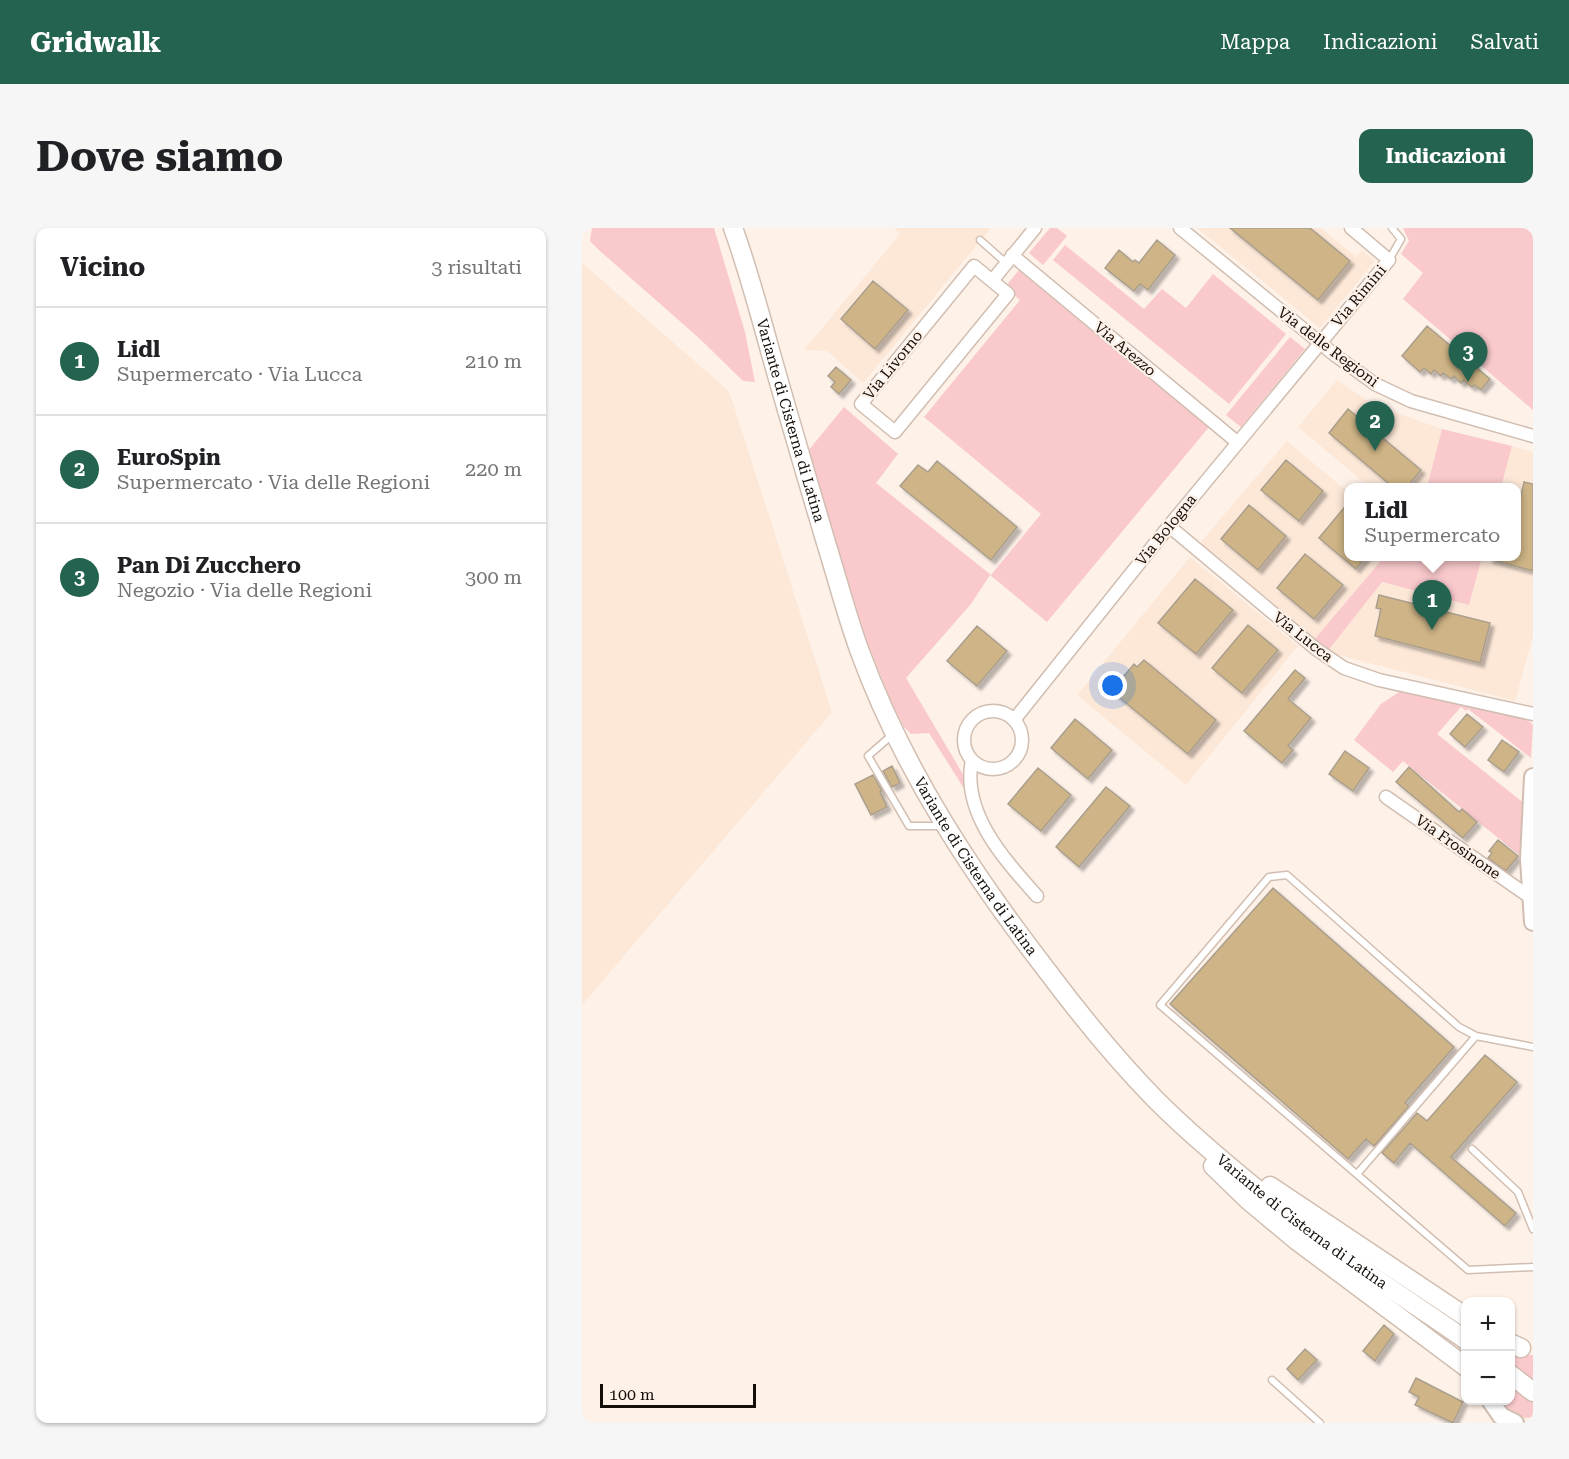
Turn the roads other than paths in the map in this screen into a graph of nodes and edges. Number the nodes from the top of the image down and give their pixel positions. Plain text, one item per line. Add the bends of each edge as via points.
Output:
1 (733, 228) edge
2 (1035, 228) edge
3 (1180, 228) edge
4 (1351, 228) edge
5 (1392, 228) edge
6 (980, 240) dead end
7 (1009, 259) junction
8 (1389, 260) junction
9 (992, 281) junction
10 (1320, 343) junction
11 (1533, 436) edge
12 (1238, 442) junction
13 (1169, 526) junction
14 (1533, 714) edge
15 (1014, 720) junction
16 (895, 733) junction
17 (972, 760) junction
18 (1533, 777) edge
19 (1386, 797) dead end
20 (946, 826) junction
21 (1036, 897) dead end
22 (1530, 897) junction
23 (1533, 922) edge
24 (1476, 1036) junction
25 (1533, 1047) edge
26 (1155, 1099) junction
27 (1472, 1149) dead end
28 (1357, 1174) junction
29 (1533, 1229) edge
30 (1533, 1267) edge
31 (1461, 1314) edge
32 (1461, 1337) edge
33 (1461, 1364) edge
34 (1515, 1378) edge
35 (1272, 1380) dead end
36 (1533, 1392) edge
37 (1493, 1411) edge
38 (1320, 1423) edge
39 (1515, 1423) edge

1 - 16 main road, Variante di Cisterna di Latina via 854,633
2 - 7 street
3 - 10 street, Via delle Regioni
4 - 8 street, Via Rimini
5 - 8 lane via 1401,239
6 - 7 lane
7 - 9 street
7 - 12 street, Via Arezzo
8 - 10 street, Via Rimini
9 - 9 street, Via Livorno via 1008,294 895,432 861,404 974,266
10 - 11 street, Via delle Regioni via 1363,376 1403,398
10 - 12 street, Via Bologna
12 - 13 street, Via Bologna
13 - 14 street, Via Lucca via 1344,668 1379,680
13 - 15 street, Via Bologna
15 - 17 street via 996,711 986,712 969,723 964,742
15 - 17 street via 1023,738 1022,748 1010,765 990,770
16 - 20 main road, Variante di Cisterna di Latina
16 - 20 lane via 868,756 909,826
17 - 21 street via 969,778 981,819 1010,866
18 - 22 main road
19 - 22 street, Via Frosinone
20 - 26 main road, Variante di Cisterna di Latina via 1039,961
22 - 23 main road
24 - 25 lane
24 - 28 lane
24 - 28 lane via 1459,1027 1287,875 1269,877 1261,886 1160,1005
26 - 31 main road via 1287,1198
26 - 32 main road, Variante di Cisterna di Latina via 1263,1195 1353,1264
26 - 33 main road via 1254,1205
27 - 29 lane via 1518,1192
28 - 30 lane via 1468,1270
34 - 36 main road
35 - 38 lane
37 - 39 main road

